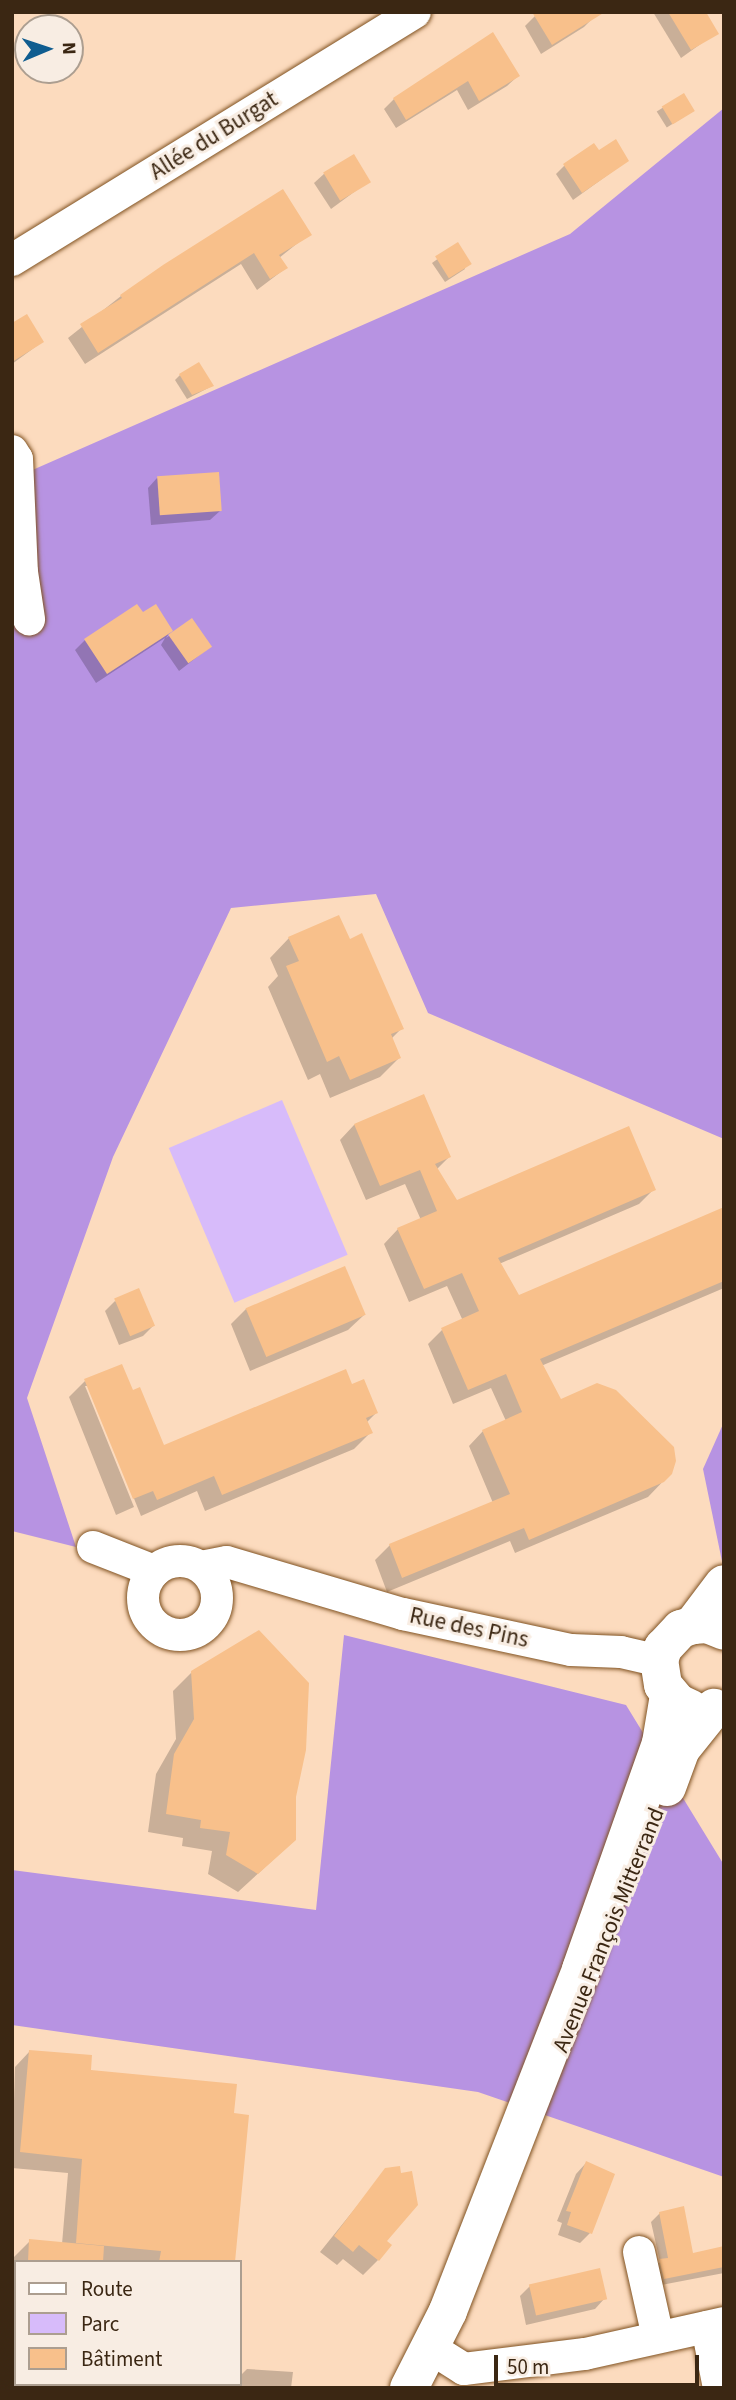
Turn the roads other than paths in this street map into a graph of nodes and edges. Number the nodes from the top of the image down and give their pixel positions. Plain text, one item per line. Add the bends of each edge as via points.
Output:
1 (415, 12) edge
2 (12, 260) edge
3 (12, 451) edge
4 (29, 619) dead end
5 (93, 1547) dead end
6 (201, 1567) junction
7 (154, 1571) junction
8 (281, 1580) junction
9 (724, 1584) edge
10 (217, 1600) junction
11 (709, 1628) edge
12 (664, 1678) junction
13 (719, 1706) edge
14 (509, 2157) junction
15 (639, 2252) dead end
16 (716, 2325) edge
17 (658, 2337) junction
18 (429, 2347) junction
19 (409, 2388) edge
20 (719, 2388) edge

1 - 2 street, Allée du Burgat
3 - 4 street via 17,458
5 - 7 street
6 - 7 street via 177,1561
6 - 8 street, Rue des Pins via 227,1562
6 - 10 street via 216,1585
7 - 10 street via 143,1594 144,1606 166,1632 190,1634 201,1629
8 - 10 street, Rue des Pins via 241,1587
8 - 12 street, Rue des Pins via 466,1628 571,1650 621,1652
9 - 11 main road
11 - 12 main road via 671,1637
12 - 13 main road via 690,1709
12 - 14 main road, Avenue François Mitterrand via 661,1744
13 - 14 main road, Avenue François Mitterrand via 681,1749 594,1978
14 - 18 main road, Avenue François Mitterrand via 448,2311
15 - 17 street
16 - 17 street
16 - 20 street
17 - 18 street via 585,2354 464,2369
18 - 19 main road, Avenue François Mitterrand

